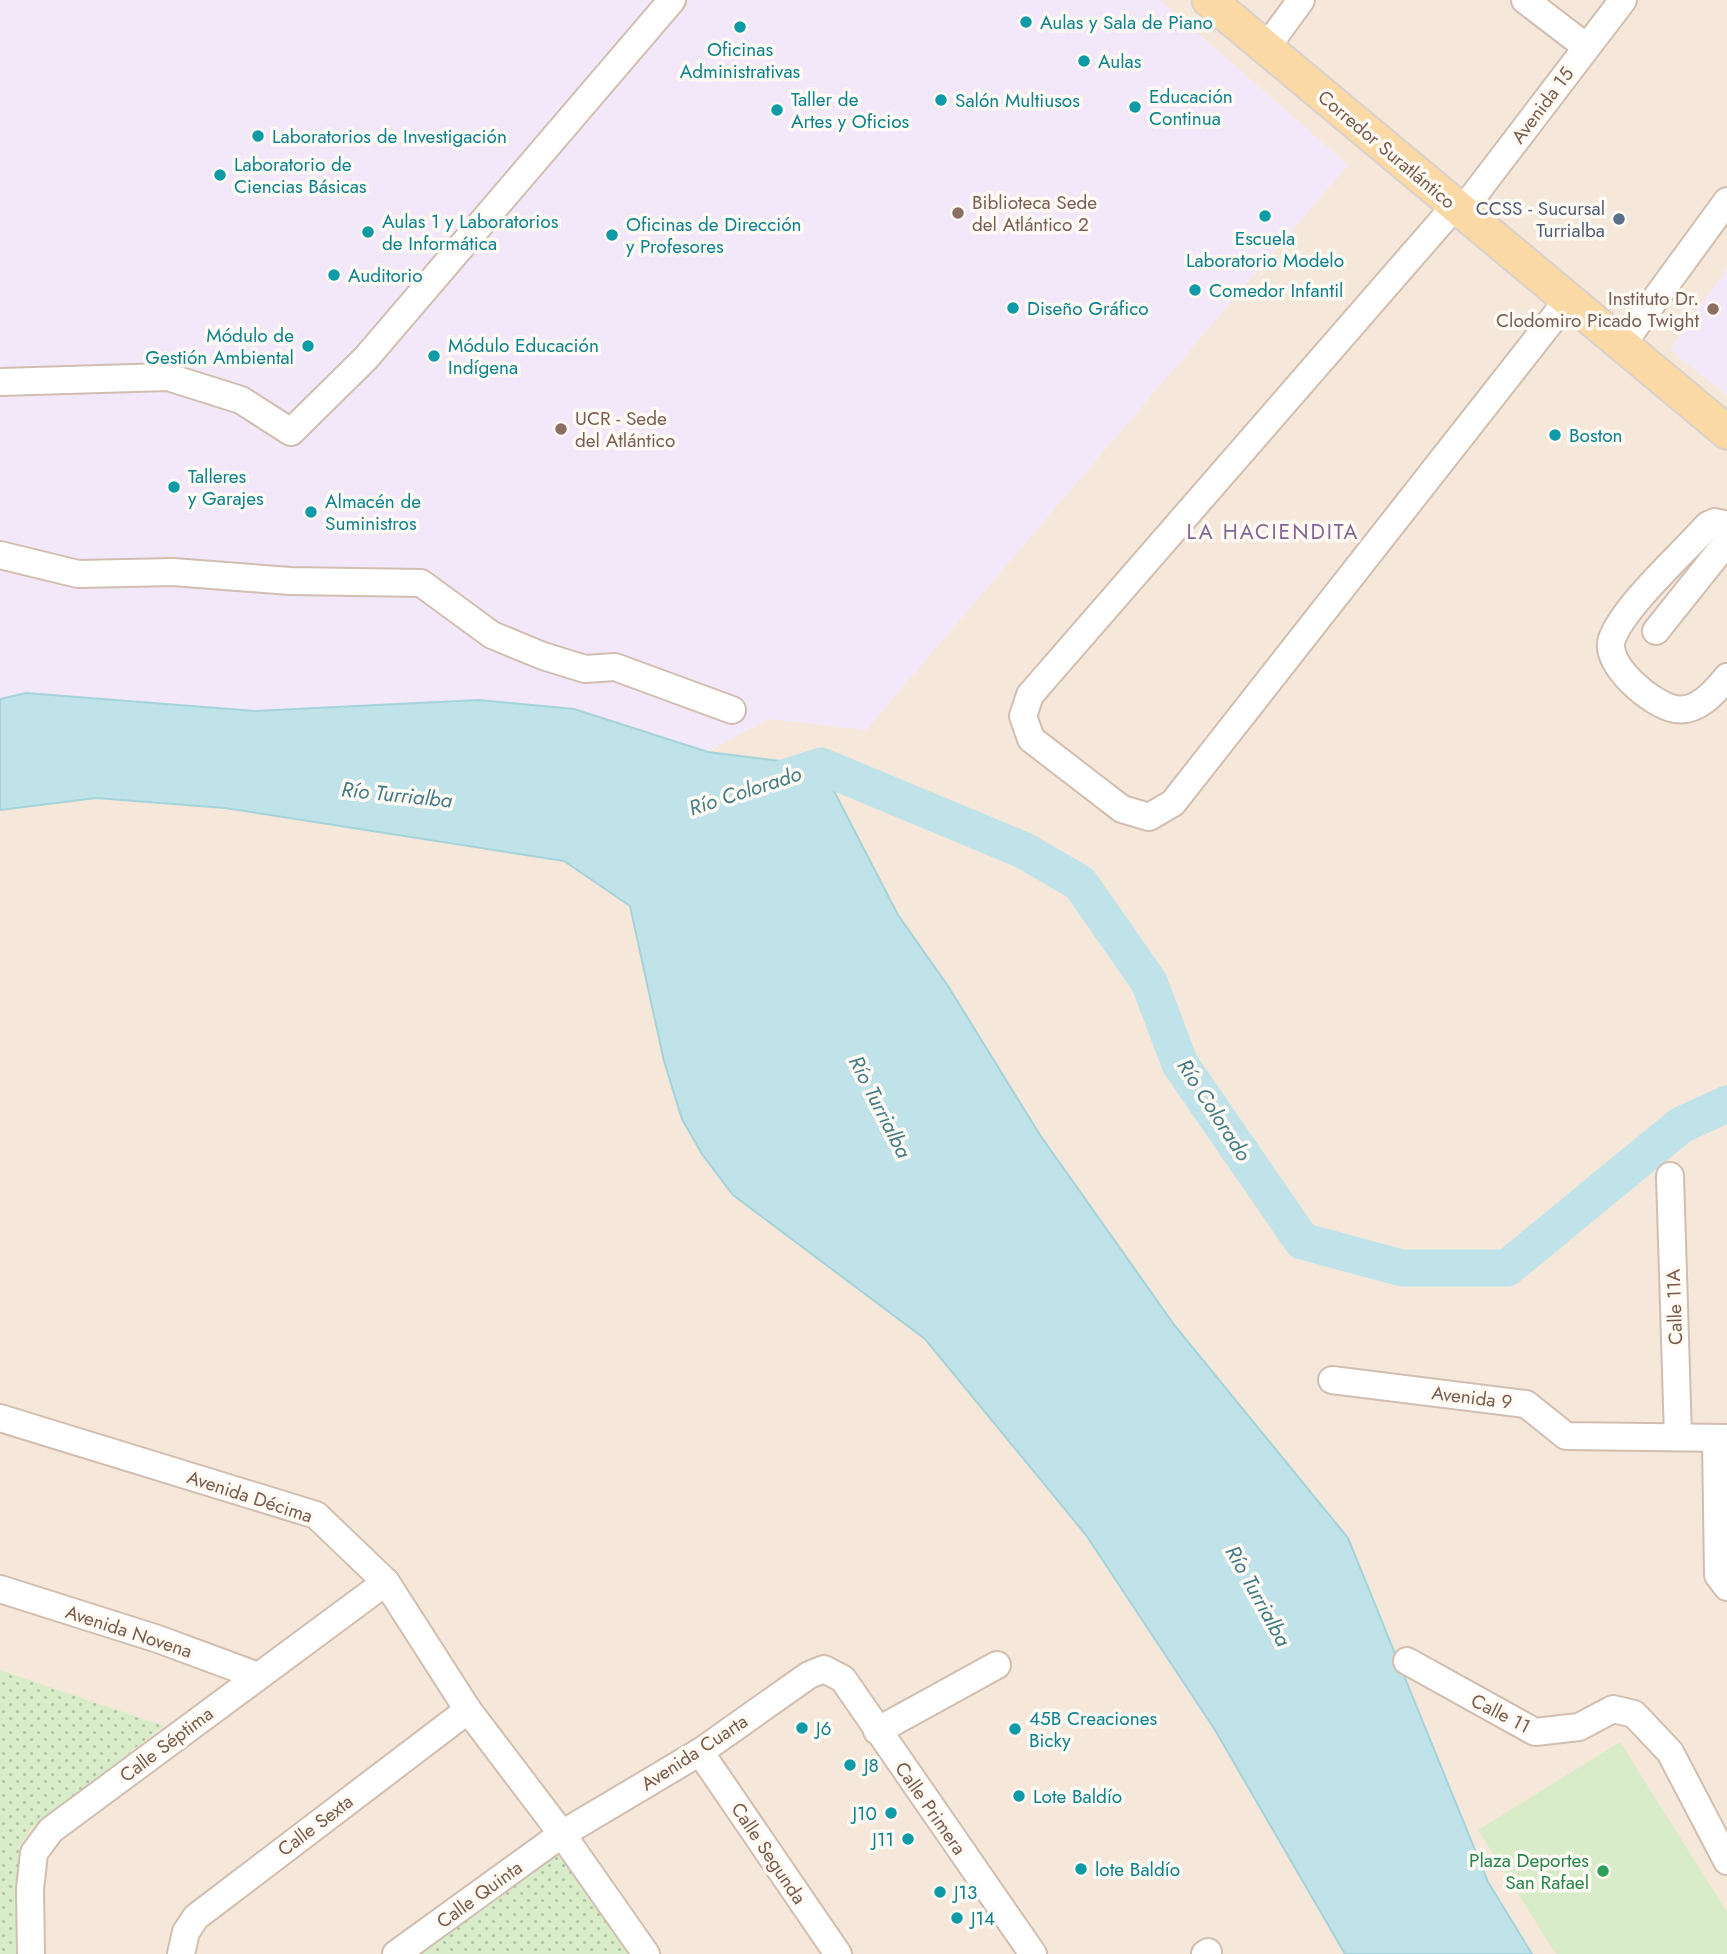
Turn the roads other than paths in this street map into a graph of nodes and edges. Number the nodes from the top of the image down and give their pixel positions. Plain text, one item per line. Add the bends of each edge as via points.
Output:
1 (672, 0) edge
2 (1209, 0) edge
3 (1301, 0) edge
4 (1525, 0) edge
5 (1623, 0) edge
6 (1585, 46) junction
7 (1266, 47) junction
8 (1727, 201) edge
9 (1459, 208) junction
10 (1567, 301) junction
11 (1621, 346) junction
12 (0, 382) edge
13 (1727, 432) edge
14 (1727, 525) edge
15 (1727, 542) edge
16 (0, 555) edge
17 (1656, 631) dead end
18 (1727, 677) edge
19 (732, 710) dead end
20 (1670, 1176) dead end
21 (1332, 1380) dead end
22 (0, 1418) edge
23 (1678, 1437) junction
24 (1722, 1438) edge
25 (1722, 1581) edge
26 (386, 1582) junction
27 (0, 1589) edge
28 (1407, 1661) dead end
29 (997, 1665) dead end
30 (824, 1669) joint
31 (258, 1676) junction
32 (468, 1710) junction
33 (877, 1731) junction
34 (700, 1752) junction
35 (562, 1834) junction
36 (1727, 1861) edge
37 (31, 1954) edge
38 (181, 1954) edge
39 (396, 1954) edge
40 (646, 1954) edge
41 (838, 1954) edge
42 (1032, 1954) edge

1 - 12 street via 366,358 291,432 241,400 168,377
2 - 7 main road, Corredor Suratlántico
3 - 7 street
4 - 6 street
5 - 6 street, Avenida 15
6 - 9 street, Avenida 15
7 - 9 main road, Corredor Suratlántico
8 - 11 street
9 - 10 main road, Corredor Suratlántico
9 - 10 street, Avenida 15 via 1030,695 1023,716 1031,738 1122,809 1149,817 1173,803
10 - 11 main road, Corredor Suratlántico
11 - 13 main road, Corredor Suratlántico
14 - 18 street via 1707,525 1621,621 1611,653 1619,671 1675,709 1702,703
15 - 17 street
16 - 19 street via 78,574 173,572 290,581 421,583 492,635 543,656 585,669 615,667
20 - 23 street, Calle 11A
21 - 23 street, Avenida 9 via 1527,1404 1566,1436
22 - 26 street, Avenida Décima via 316,1515
23 - 24 street, Avenida 9
24 - 25 street
26 - 31 street, Calle Séptima
26 - 32 street, Avenida Décima
27 - 31 street, Avenida Novena
28 - 36 street, Calle 11 via 1535,1732 1579,1727 1614,1709 1634,1714 1670,1752
29 - 33 street
30 - 33 street, Calle Primera via 844,1679
30 - 34 street, Avenida Cuarta
31 - 37 street, Calle Séptima via 51,1830 34,1853
32 - 35 street, Avenida Décima
32 - 38 street, Calle Sexta via 196,1917 186,1931
33 - 42 street, Calle Primera
34 - 35 street, Avenida Cuarta
34 - 41 street, Calle Segunda
35 - 39 street, Calle Quinta
35 - 40 street, Avenida Décima

